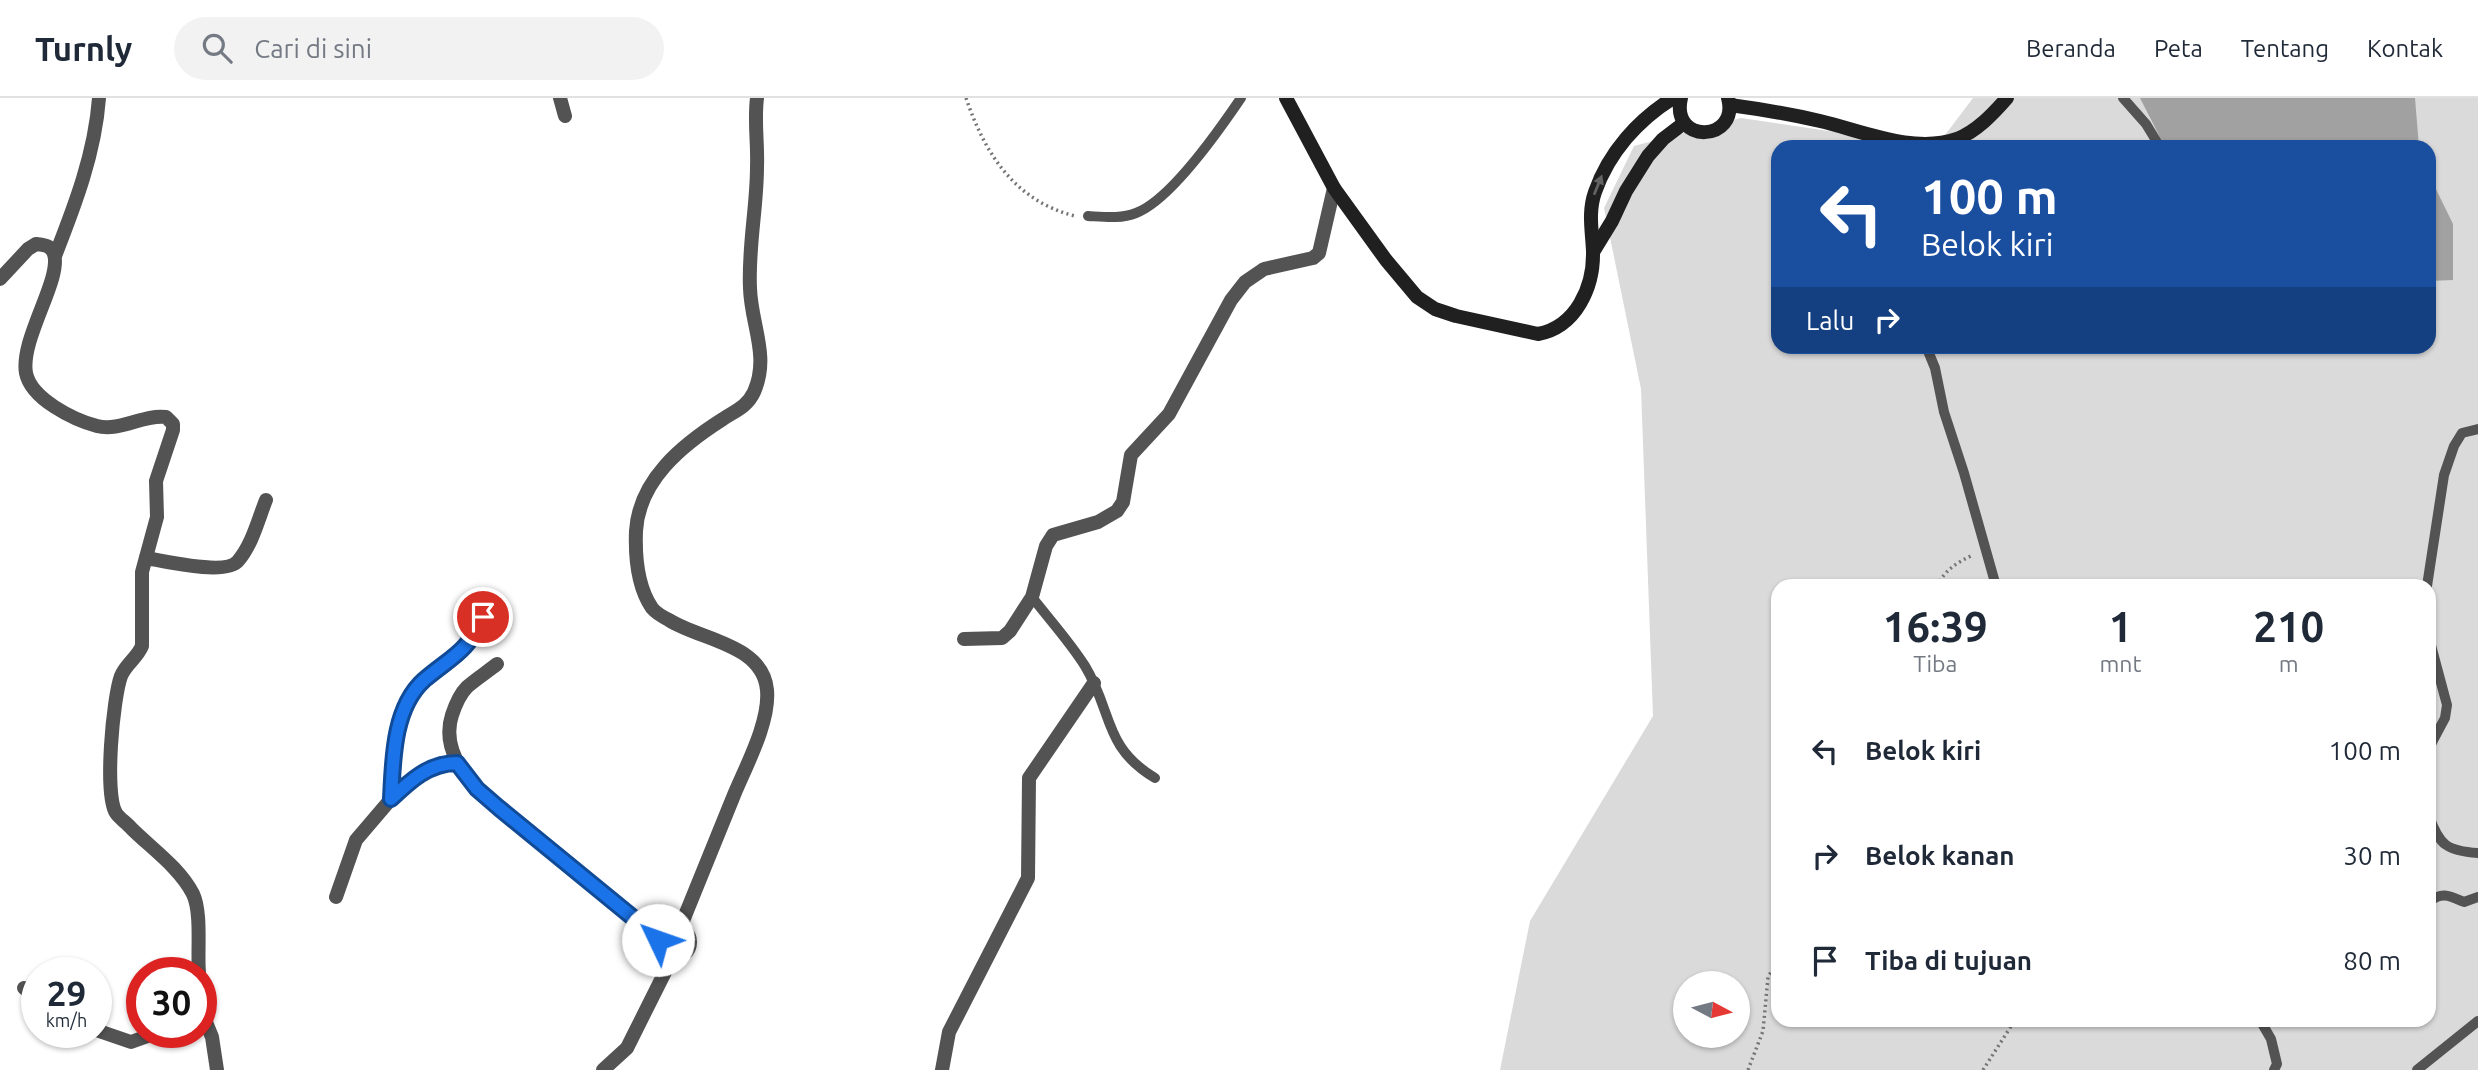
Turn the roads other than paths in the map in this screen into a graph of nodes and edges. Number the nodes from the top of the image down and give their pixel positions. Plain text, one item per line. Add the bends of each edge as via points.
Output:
1 (99, 98) edge
2 (560, 98) edge
3 (757, 98) edge
4 (1241, 98) edge
5 (1286, 98) edge
6 (1673, 98) edge
7 (1681, 98) edge
8 (2007, 98) edge
9 (2123, 98) edge
10 (1729, 102) edge
11 (565, 116) dead end
12 (1684, 123) junction
13 (1877, 140) edge
14 (1951, 140) edge
15 (2156, 140) edge
16 (1334, 188) junction
17 (1088, 216) road end
18 (1593, 252) junction
19 (55, 256) junction
20 (0, 279) edge
21 (1929, 354) edge
22 (2478, 429) edge
23 (266, 500) dead end
24 (146, 558) junction
25 (1994, 579) edge
26 (2428, 579) edge
27 (1032, 597) junction
28 (490, 601) dead end
29 (964, 639) dead end
30 (497, 664) dead end
31 (2436, 664) edge
32 (1094, 683) junction
33 (2436, 735) edge
34 (457, 763) junction
35 (1155, 778) dead end
36 (391, 799) junction
37 (2436, 834) edge
38 (2478, 853) edge
39 (2436, 896) edge
40 (336, 897) dead end
41 (2478, 897) edge
42 (680, 928) junction
43 (659, 936) junction
44 (198, 957) edge
45 (672, 958) junction
46 (2478, 1021) edge
47 (2264, 1027) edge
48 (214, 1048) edge
49 (217, 1070) edge
50 (603, 1070) edge
51 (942, 1070) edge
52 (2274, 1070) edge
53 (2417, 1070) edge

1 - 19 street via 97,129
2 - 11 street
3 - 42 street via 749,260 750,293 762,354 759,376 743,407 677,453 649,485 636,531 642,590 653,610 751,658 761,669 767,690 751,755
4 - 17 lane via 1153,205 1124,217
5 - 16 main road
18 -> 6 main road via 1592,203 1608,163 1635,128
7 - 12 main road
8 - 14 main road via 1982,123
9 - 15 lane
10 - 12 main road via 1726,121 1713,132 1697,132
10 - 13 main road via 1790,114
12 - 18 main road via 1648,156
16 - 18 main road via 1417,297 1456,316 1538,334 1551,331 1578,308 1592,271
16 - 27 street via 1319,253 1264,269 1238,291 1169,414 1131,455 1123,502 1117,511 1098,522 1054,534 1046,546
19 - 20 street via 48,246 36,244
19 - 24 street via 27,348 31,386 43,400 97,426 152,416 166,417 173,424 156,481 157,517
21 - 25 lane
22 - 26 lane via 2462,433 2444,475
23 - 24 street via 233,565 216,568
24 - 44 street via 141,580 142,646 121,675 109,791 116,813 194,896
27 - 29 street via 1002,638
27 - 32 lane
28 - 36 street via 477,632 458,655 423,681 409,700 397,731
30 - 34 street via 465,688 454,706 449,734
31 - 33 lane via 2447,705
32 - 35 lane via 1120,747 1129,761
32 - 51 street via 1029,778 1028,878 950,1032
34 - 36 street via 432,768
34 - 43 street via 499,808
36 - 40 street via 356,841
37 - 38 lane via 2451,849
39 - 41 lane via 2464,902
42 - 43 street via 668,928
42 - 45 street via 688,936 689,948
43 - 45 street via 662,952
45 - 50 street via 627,1048
46 - 53 lane
47 - 52 lane via 2277,1064
48 - 49 street

